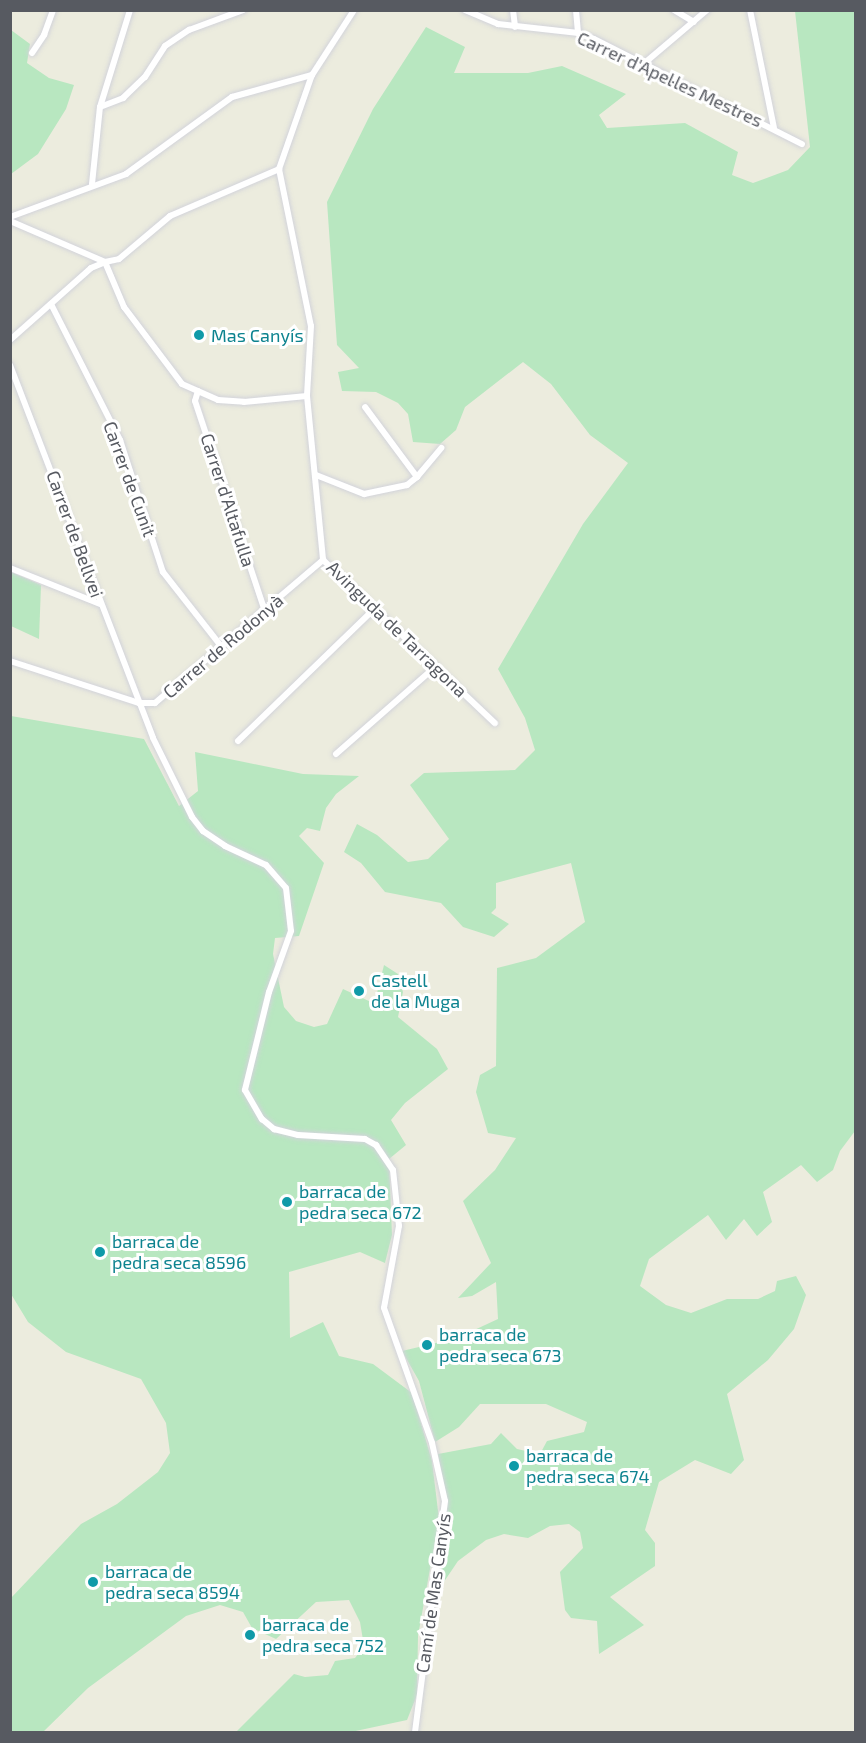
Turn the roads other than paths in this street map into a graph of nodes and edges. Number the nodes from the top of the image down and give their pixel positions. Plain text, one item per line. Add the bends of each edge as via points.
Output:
1 (53, 10) edge
2 (130, 10) edge
3 (243, 10) edge
4 (354, 10) edge
5 (465, 10) edge
6 (513, 10) edge
7 (576, 10) edge
8 (674, 10) edge
9 (707, 10) edge
10 (750, 10) edge
11 (694, 22) junction
12 (515, 27) junction
13 (578, 33) junction
14 (32, 53) dead end
15 (641, 66) junction
16 (312, 75) junction
17 (100, 107) junction
18 (774, 128) junction
19 (802, 144) dead end
20 (279, 169) junction
21 (92, 184) junction
22 (10, 217) edge
23 (10, 221) edge
24 (105, 262) junction
25 (51, 304) junction
26 (10, 340) edge
27 (10, 365) edge
28 (198, 391) junction
29 (307, 396) junction
30 (366, 406) dead end
31 (441, 448) dead end
32 (316, 475) junction
33 (417, 477) junction
34 (323, 560) junction
35 (10, 568) edge
36 (100, 604) junction
37 (264, 609) junction
38 (373, 610) junction
39 (221, 646) junction
40 (10, 661) edge
41 (436, 666) junction
42 (139, 703) junction
43 (495, 723) dead end
44 (238, 741) dead end
45 (336, 754) dead end
46 (415, 1732) edge

1 - 14 street
2 - 17 street
3 - 17 street via 189,30 165,46 130,91 109,106
4 - 16 street
5 - 12 street, Carrer d'Apel·les Mestres
6 - 12 street
7 - 13 street
8 - 11 street
9 - 11 street
10 - 18 street
11 - 15 street
12 - 13 street, Carrer d'Apel·les Mestres
13 - 15 street, Carrer d'Apel·les Mestres
15 - 18 street, Carrer d'Apel·les Mestres
16 - 20 street
16 - 21 street via 232,97 126,174
17 - 21 street
18 - 19 street, Carrer d'Apel·les Mestres
20 - 24 street via 170,216 119,259
20 - 29 street, Avinguda de Tarragona via 311,326
21 - 22 street
23 - 24 street
24 - 25 street via 90,268
24 - 28 street via 124,307 146,339 182,384
25 - 26 street
25 - 39 street, Carrer de Cunit via 120,440 164,572
27 - 36 street, Carrer de Bellvei
28 - 29 street via 218,400 244,402
28 - 37 street, Carrer d'Altafulla via 195,401
29 - 32 street, Avinguda de Tarragona
30 - 33 street
31 - 33 street
32 - 33 street via 364,494 407,485
32 - 34 street, Avinguda de Tarragona
34 - 37 street, Carrer de Rodonyà
34 - 38 street, Avinguda de Tarragona
35 - 36 street
36 - 42 street, Carrer de Bellvei
37 - 39 street, Carrer de Rodonyà
38 - 41 street, Avinguda de Tarragona
38 - 44 street
39 - 42 street, Carrer de Rodonyà via 163,699
40 - 42 street, Carrer de Rodonyà
41 - 43 street, Avinguda de Tarragona
41 - 45 street
42 - 46 street, Camí de Mas Canyís via 153,738 203,831 273,870 290,899 288,943 272,981 245,1090 262,1119 274,1129 298,1135 365,1139 376,1144 393,1170 399,1226 384,1308 423,1413 445,1502

